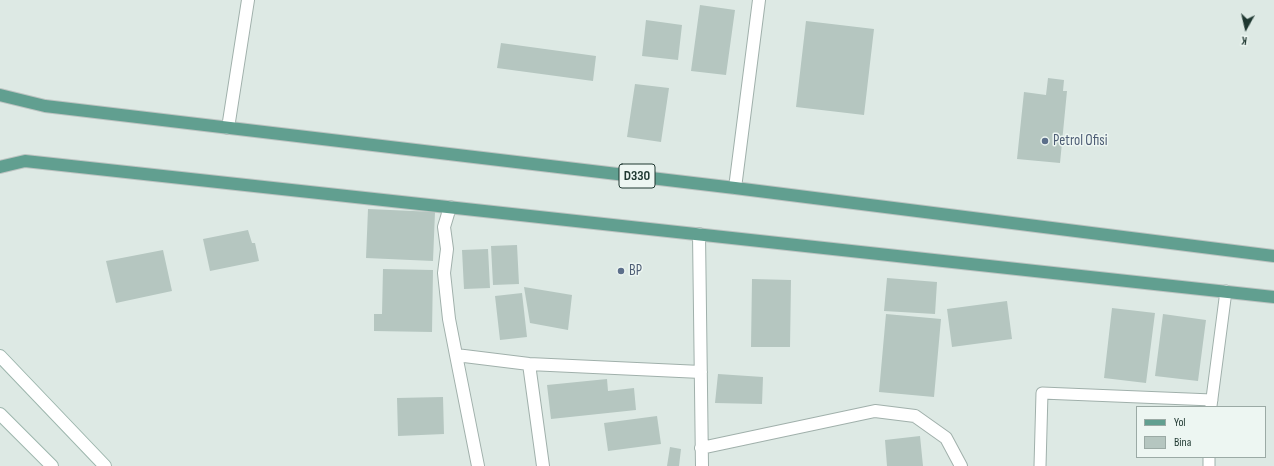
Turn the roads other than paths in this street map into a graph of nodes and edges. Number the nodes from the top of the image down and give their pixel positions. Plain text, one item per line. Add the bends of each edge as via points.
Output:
1 (248, 0) edge
2 (759, 0) edge
3 (0, 95) edge
4 (228, 128) junction
5 (25, 161) junction
6 (0, 167) edge
7 (0, 173) edge
8 (735, 188) junction
9 (450, 207) junction
10 (699, 234) junction
11 (1274, 256) edge
12 (1226, 291) junction
13 (1274, 296) edge
14 (456, 355) junction
15 (0, 356) edge
16 (529, 364) junction
17 (700, 372) junction
18 (1211, 403) edge
19 (0, 414) edge
20 (701, 448) junction
21 (52, 466) edge
22 (105, 466) edge
23 (478, 466) edge
24 (542, 466) edge
25 (702, 466) edge
26 (961, 466) edge
27 (1040, 466) edge

1 - 4 street
2 - 8 street
3 - 4 main road, D330 via 45,106
4 - 8 main road, D330
5 - 6 main road
5 - 7 main road
5 - 9 main road
8 - 11 main road, D330
9 - 10 main road
9 - 14 street via 444,227 447,249 444,273
10 - 12 main road
10 - 17 street
12 - 13 main road
12 - 18 lane
14 - 16 street
14 - 23 street
15 - 22 street
16 - 17 street
16 - 24 street
17 - 20 street
18 - 27 lane via 1042,393
19 - 21 street
20 - 25 street
20 - 26 street via 876,411 915,416 946,438

